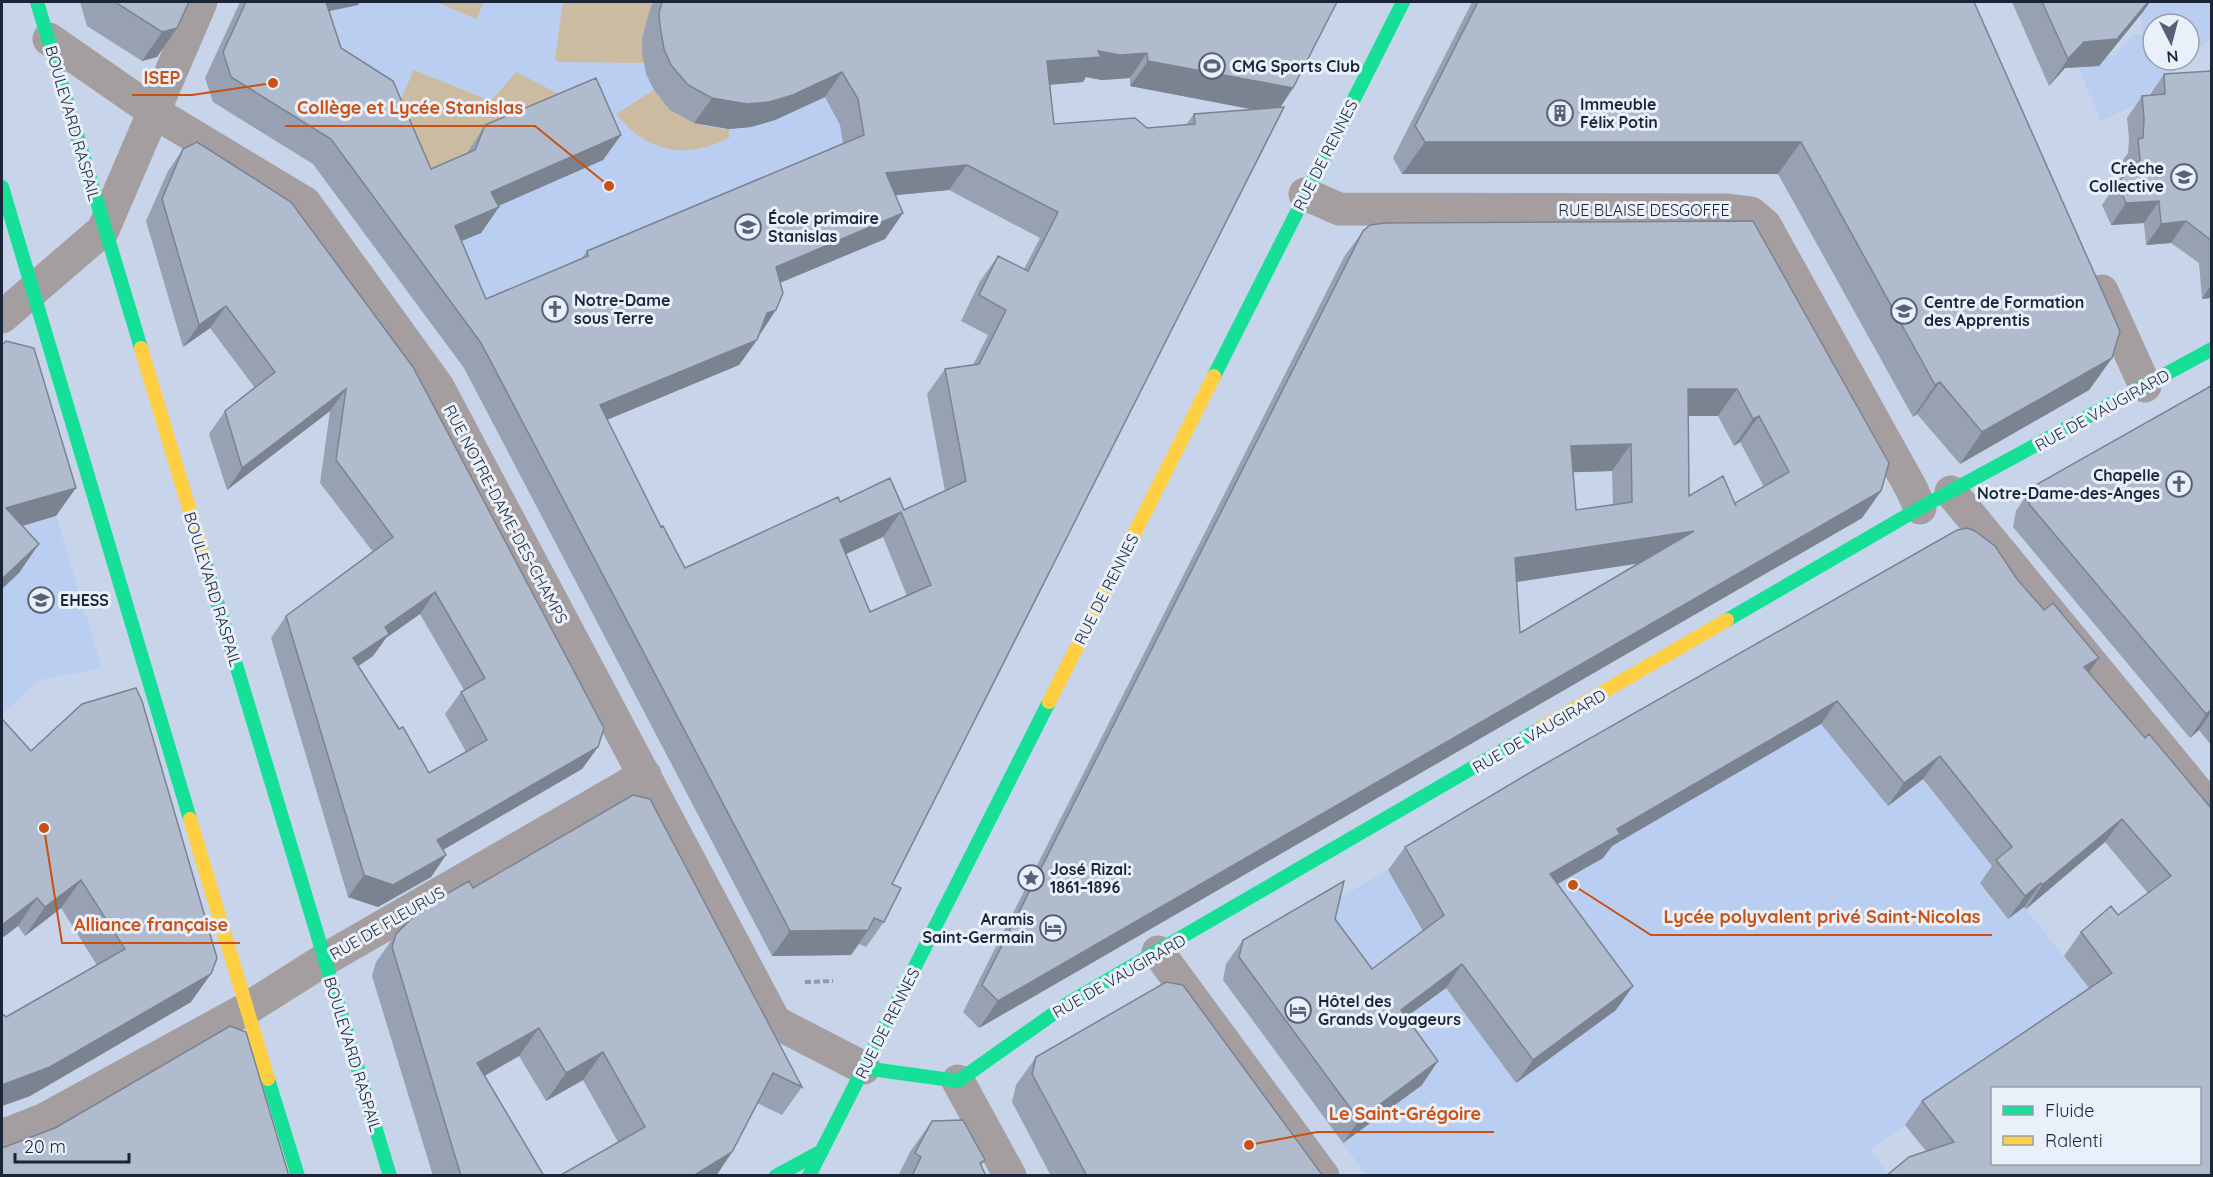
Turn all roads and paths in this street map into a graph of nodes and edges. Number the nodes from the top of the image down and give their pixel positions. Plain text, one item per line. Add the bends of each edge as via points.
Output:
1 (37, 2) edge
2 (201, 2) edge
3 (1402, 2) edge
4 (49, 39) junction
5 (154, 112) junction
6 (2, 187) edge
7 (1305, 194) junction
8 (103, 230) junction
9 (2088, 260) edge
10 (32, 290) junction
11 (2, 316) edge
12 (2211, 349) edge
13 (2145, 387) junction
14 (1951, 492) junction
15 (1920, 508) junction
16 (645, 775) junction
17 (2211, 810) edge
18 (1158, 952) junction
19 (324, 960) junction
20 (833, 981) dead end
21 (805, 982) dead end
22 (248, 1008) junction
23 (864, 1068) junction
24 (958, 1081) junction
25 (2, 1136) edge
26 (822, 1151) junction
27 (298, 1176) edge
28 (390, 1176) edge
29 (776, 1176) edge
30 (809, 1176) edge
31 (1010, 1176) edge
32 (1323, 1176) edge

1 - 4 main road, BOULEVARD RASPAIL
2 - 5 street
3 - 7 main road, RUE DE RENNES
4 - 5 street, RUE NOTRE-DAME-DES-CHAMPS
4 - 8 main road, BOULEVARD RASPAIL
5 - 8 street
5 - 16 street, RUE NOTRE-DAME-DES-CHAMPS via 305,203 438,387
6 - 10 main road
7 - 15 street, RUE BLAISE DESGOFFE via 1339,209 1751,213 1765,225
7 - 23 main road, RUE DE RENNES
8 - 10 street
8 - 19 main road, BOULEVARD RASPAIL
9 - 13 street
10 - 11 street
10 - 22 main road
12 - 13 main road, RUE DE VAUGIRARD
13 - 14 main road, RUE DE VAUGIRARD
14 - 15 main road, RUE DE VAUGIRARD
14 - 17 street
15 - 18 main road, RUE DE VAUGIRARD
16 - 19 street, RUE DE FLEURUS
16 - 23 street, RUE NOTRE-DAME-DES-CHAMPS via 775,1022
18 - 24 main road, RUE DE VAUGIRARD via 1070,1002
18 - 32 street
19 - 22 street, RUE DE FLEURUS
19 - 28 main road, BOULEVARD RASPAIL
20 - 21 path
22 - 25 street, RUE DE FLEURUS via 45,1119
22 - 27 main road
23 - 24 main road
23 - 26 main road, RUE DE RENNES
24 - 31 street
26 - 29 main road
26 - 30 main road, RUE DE RENNES

